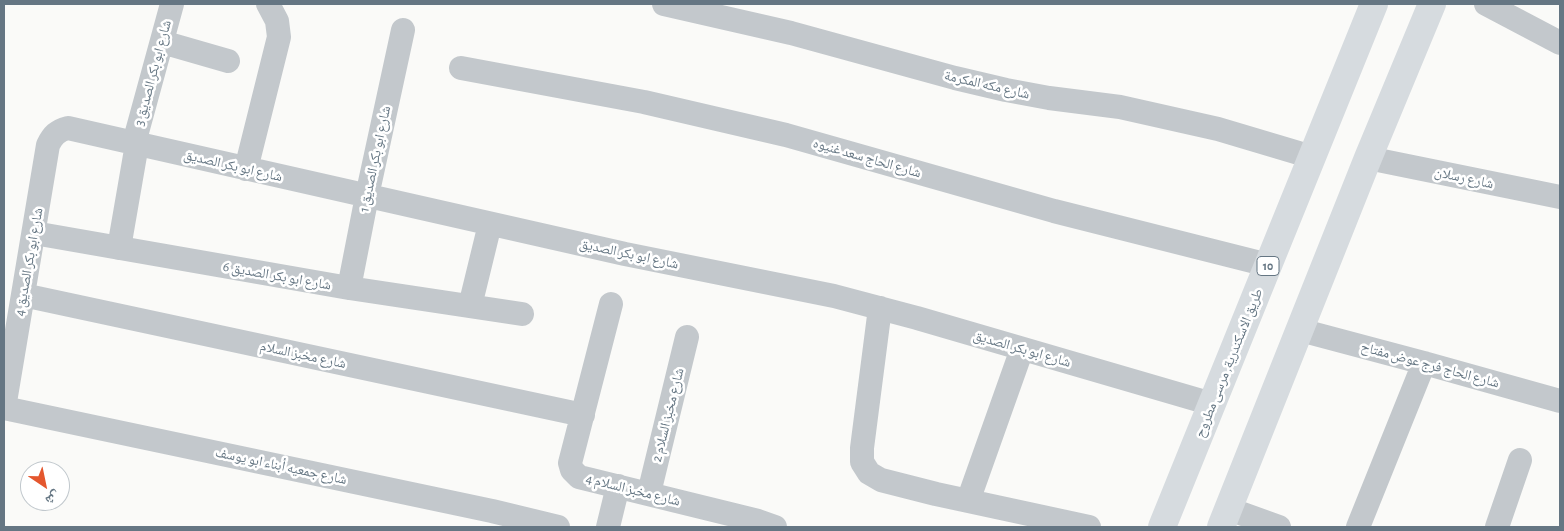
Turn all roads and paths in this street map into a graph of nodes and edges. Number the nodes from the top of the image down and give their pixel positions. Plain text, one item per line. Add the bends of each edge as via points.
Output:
1 (172, 4) edge
2 (268, 4) edge
3 (664, 4) edge
4 (1374, 4) edge
5 (1432, 4) edge
6 (1486, 4) edge
7 (403, 30) dead end
8 (162, 42) junction
9 (1560, 43) edge
10 (228, 61) dead end
11 (461, 68) dead end
12 (136, 143) junction
13 (48, 145) joint
14 (1312, 157) junction
15 (1368, 158) junction
16 (246, 169) junction
17 (367, 196) junction
18 (1560, 197) edge
19 (490, 224) junction
20 (34, 233) junction
21 (119, 248) junction
22 (1268, 266) junction
23 (349, 288) junction
24 (23, 295) junction
25 (612, 304) dead end
26 (470, 306) junction
27 (880, 308) junction
28 (522, 314) dead end
29 (1300, 330) junction
30 (687, 337) dead end
31 (9, 349) edge
32 (1022, 349) junction
33 (1424, 363) junction
34 (1560, 401) edge
35 (1212, 404) junction
36 (4, 408) edge
37 (583, 415) junction
38 (1520, 460) dead end
39 (618, 486) junction
40 (649, 494) junction
41 (968, 501) junction
42 (1225, 518) edge
43 (490, 519) edge
44 (558, 527) edge
45 (608, 527) edge
46 (776, 527) edge
47 (1089, 527) edge
48 (1162, 527) edge
49 (1279, 527) edge
50 (1358, 527) edge
51 (1497, 527) edge

1 - 8 street, شارع ابو بكر الصديق 3
2 - 16 street via 277,21 279,37
3 - 14 street, شارع مكه المكرمة via 791,32 1006,90 1120,107 1218,129
4 - 14 main road, طريق الاسكندرية, مرسى مطروح / 10
5 - 15 main road
6 - 9 street
7 - 17 street, شارع ابو بكر الصديق 1
8 - 10 street
8 - 12 street, شارع ابو بكر الصديق 3
11 - 22 street, شارع الحاج سعد غنيوه via 644,102 786,135 1054,211
12 - 13 street, شارع ابو بكر الصديق via 68,128 59,130
12 - 16 street, شارع ابو بكر الصديق
12 - 21 street, شارع ابو بكر الصديق 3
13 - 20 street, شارع ابو بكر الصديق 4
14 - 22 main road, طريق الاسكندرية, مرسى مطروح / 10
15 - 18 street, شارع رسلان
15 - 29 main road
16 - 17 street, شارع ابو بكر الصديق
17 - 19 street, شارع ابو بكر الصديق
17 - 23 street, شارع ابو بكر الصديق 1
19 - 26 street
19 - 27 street, شارع ابو بكر الصديق
20 - 21 street, شارع ابو بكر الصديق 6
20 - 24 street, شارع ابو بكر الصديق 4
21 - 23 street, شارع ابو بكر الصديق 6
22 - 35 main road, طريق الاسكندرية, مرسى مطروح / 10
23 - 26 street, شارع ابو بكر الصديق 6
24 - 31 street, شارع ابو بكر الصديق 4
24 - 37 street, شارع مخبز السلام
25 - 37 street, شارع مخبز السلام 4
26 - 28 street, شارع ابو بكر الصديق 6
27 - 32 street, شارع ابو بكر الصديق
27 - 41 street via 862,462 869,474 881,480
29 - 33 street, شارع الحاج فرج عوض مفتاح
29 - 42 main road
30 - 40 street, شارع مخبز السلام 2
31 - 36 street, شارع ابو بكر الصديق 4
32 - 35 street, شارع ابو بكر الصديق
32 - 41 street
33 - 34 street, شارع الحاج فرج عوض مفتاح
33 - 50 street
35 - 48 main road, طريق الاسكندرية, مرسى مطروح / 10
36 - 43 street, شارع جمعيه أبناء ابو يوسف
37 - 39 street, شارع مخبز السلام 4 via 570,463 572,470 579,477
38 - 51 street
39 - 40 street, شارع مخبز السلام 4
39 - 45 street
40 - 46 street, شارع مخبز السلام 4
41 - 47 street
42 - 49 street
43 - 44 street, شارع جمعيه أبناء ابو يوسف

